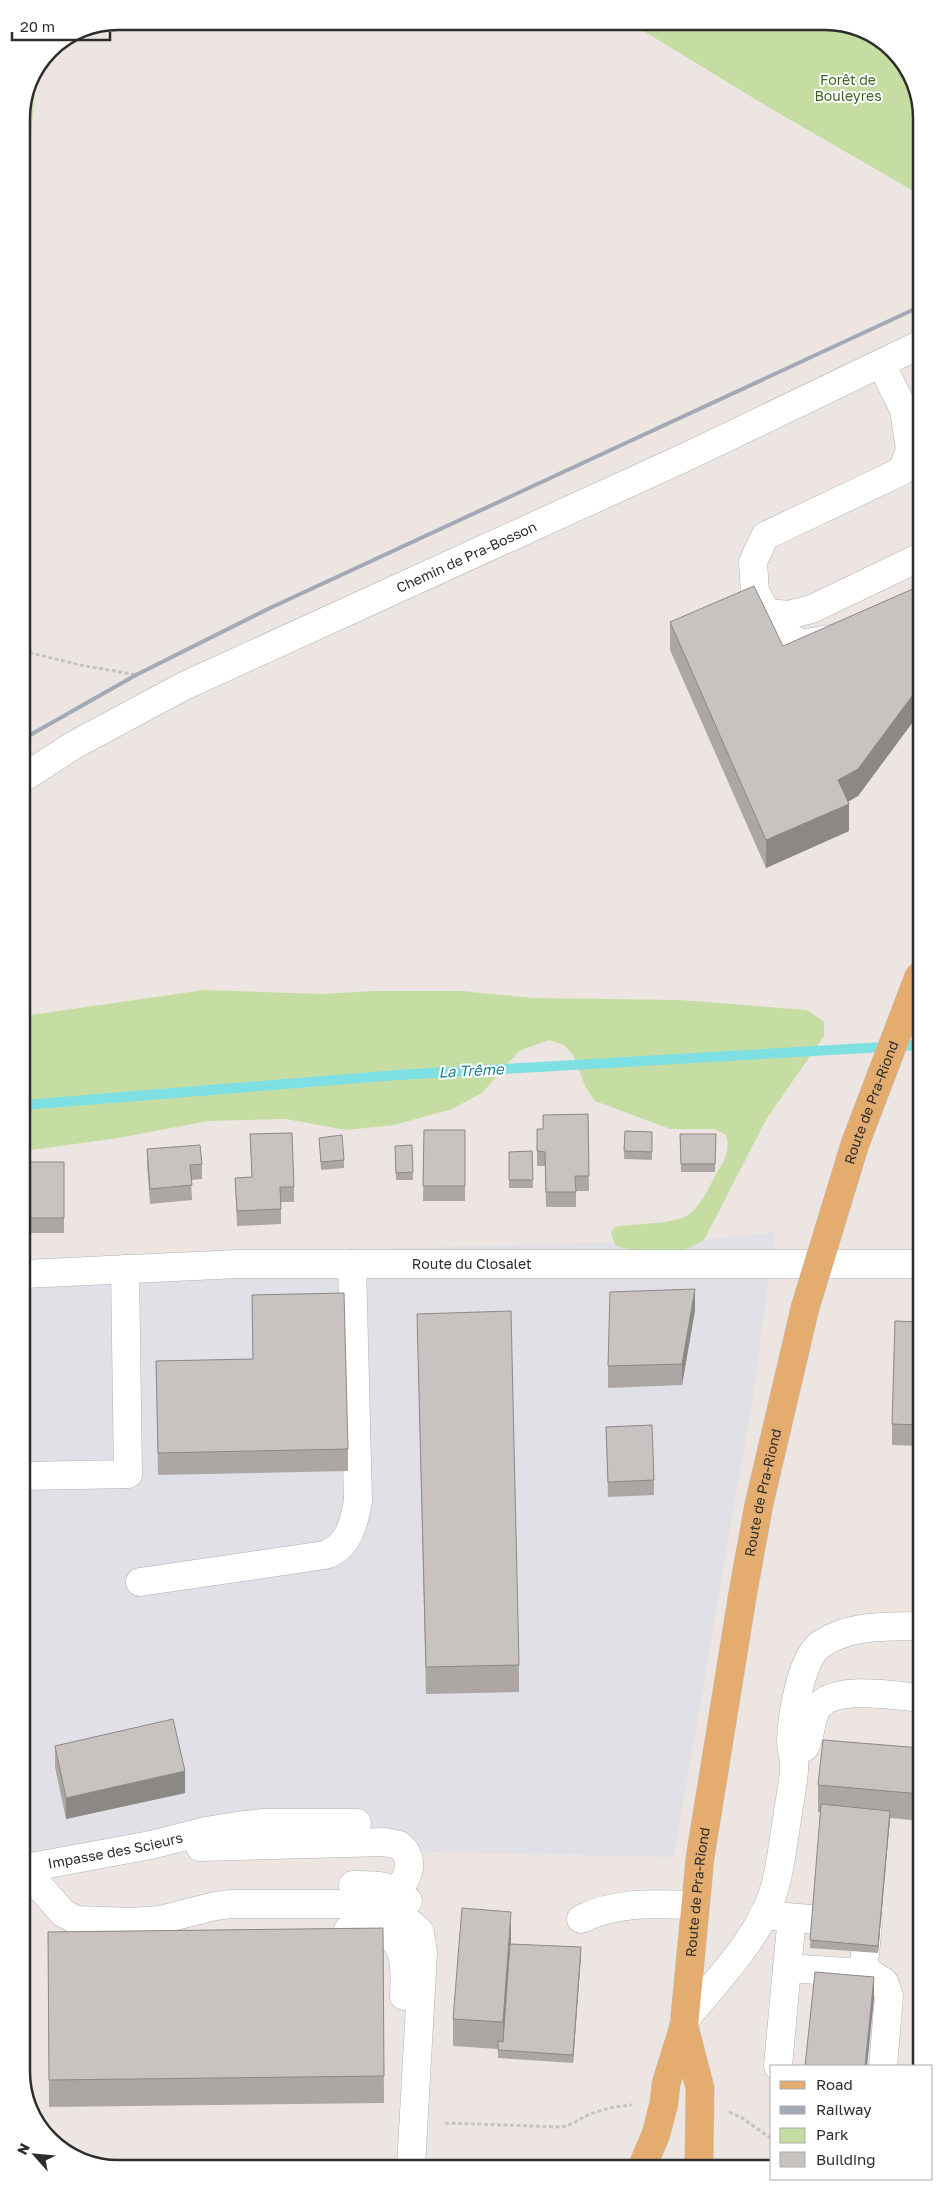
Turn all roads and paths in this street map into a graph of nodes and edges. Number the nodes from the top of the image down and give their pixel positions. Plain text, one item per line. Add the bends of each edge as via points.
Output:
1 (913, 348) edge
2 (881, 364) junction
3 (904, 410) junction
4 (913, 428) edge
5 (913, 560) edge
6 (768, 613) junction
7 (852, 628) edge
8 (30, 653) edge
9 (184, 686) junction
10 (30, 774) edge
11 (913, 992) edge
12 (352, 1264) junction
13 (913, 1264) edge
14 (125, 1269) junction
15 (30, 1274) edge
16 (30, 1476) edge
17 (140, 1582) dead end
18 (913, 1626) edge
19 (913, 1697) edge
20 (807, 1745) junction
21 (835, 1748) edge
22 (794, 1768) junction
23 (357, 1823) dead end
24 (151, 1846) junction
25 (34, 1875) edge
26 (353, 1885) dead end
27 (390, 1898) junction
28 (695, 1905) junction
29 (763, 1915) junction
30 (792, 1918) junction
31 (581, 1919) dead end
32 (323, 1931) edge
33 (172, 1942) edge
34 (787, 1968) junction
35 (864, 1973) junction
36 (684, 2024) junction
37 (778, 2065) edge
38 (883, 2065) edge
39 (414, 2097) junction
40 (664, 2103) junction
41 (700, 2107) junction
42 (439, 2123) dead end
43 (770, 2139) edge
44 (411, 2160) edge
45 (645, 2160) edge
46 (699, 2160) edge

1 - 2 street, Chemin de Pra-Bosson
2 - 3 street
2 - 9 street, Chemin de Pra-Bosson via 688,456
3 - 4 street
3 - 6 street via 910,450 902,471 765,536 753,562 755,592
5 - 6 street via 812,609 788,614
6 - 7 street via 776,628 801,644 827,641
8 - 9 path
9 - 10 street, Chemin de Pra-Bosson
11 - 28 main road, Route de Pra-Riond, bridge via 855,1144 805,1308 759,1504 710,1793
12 - 13 street, Route du Closalet
12 - 14 street, Route du Closalet via 238,1264
12 - 17 street via 358,1501 351,1528 341,1546 326,1555
14 - 15 street, Route du Closalet
14 - 16 street via 128,1474
18 - 22 street via 851,1631 820,1645 812,1653 801,1678 791,1740
19 - 20 street via 856,1693 832,1696 817,1708
20 - 21 street
20 - 22 street
22 - 29 street via 780,1864 774,1891
23 - 24 street, Impasse des Scieurs via 263,1823 206,1831
24 - 25 street, Impasse des Scieurs
24 - 27 street via 393,1843 403,1848 408,1858 407,1874
25 - 27 street via 63,1913 76,1920 160,1920 231,1904
25 - 33 street via 54,1927 70,1943 144,1945
26 - 27 street via 381,1885
27 - 39 street via 399,1914 420,1932 424,1953
28 - 31 street via 615,1906
28 - 36 main road, Route de Pra-Riond
29 - 30 street
29 - 36 street via 745,1946
30 - 34 street
30 - 35 street via 868,1924
32 - 39 street via 370,1929 386,1934 398,1945 404,1960 405,1978 401,2060
34 - 35 street
34 - 37 street
35 - 38 street via 880,1979 888,1989
36 - 40 main road, Route de Pra-Riond via 666,2084
36 - 41 main road, Route de Pra-Riond via 700,2088
39 - 44 street
40 - 42 path via 605,2109 585,2116 571,2126 562,2127
40 - 45 main road, Route de Pra-Riond
41 - 43 path via 720,2108 742,2118
41 - 46 main road, Route de Pra-Riond

